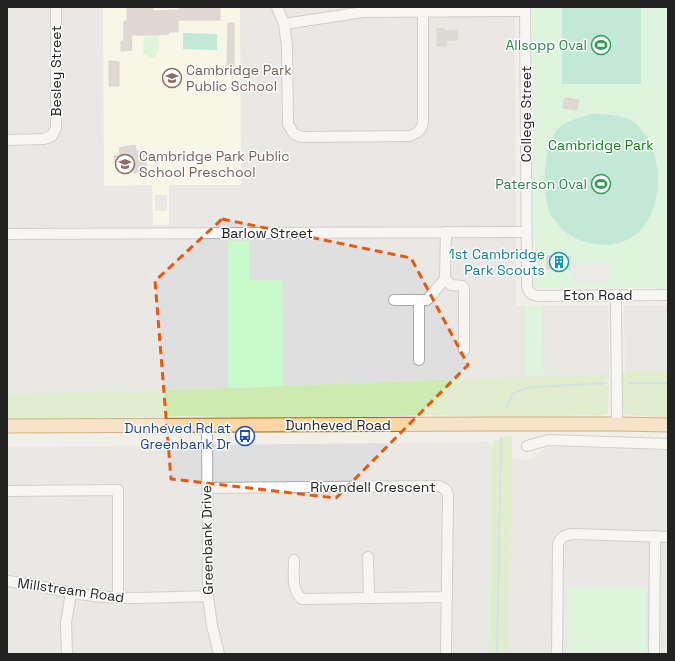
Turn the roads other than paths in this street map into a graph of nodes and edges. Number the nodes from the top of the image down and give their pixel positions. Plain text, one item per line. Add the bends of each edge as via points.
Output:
1 (56, 7) edge
2 (278, 7) edge
3 (525, 9) edge
4 (423, 12) junction
5 (284, 24) junction
6 (7, 140) edge
7 (446, 232) junction
8 (526, 232) junction
9 (7, 234) edge
10 (445, 279) junction
11 (530, 292) joint
12 (616, 295) junction
13 (668, 295) edge
14 (394, 300) dead end
15 (419, 300) junction
16 (464, 350) dead end
17 (419, 360) dead end
18 (617, 424) junction
19 (207, 425) junction
20 (7, 426) edge
21 (668, 426) edge
22 (668, 444) edge
23 (527, 446) dead end
24 (207, 488) junction
25 (7, 491) edge
26 (655, 536) junction
27 (668, 537) edge
28 (368, 557) dead end
29 (294, 560) dead end
30 (7, 582) edge
31 (71, 593) junction
32 (208, 596) junction
33 (118, 597) junction
34 (447, 597) junction
35 (369, 598) junction
36 (67, 654) edge
37 (219, 654) edge
38 (446, 654) edge
39 (556, 654) edge
40 (654, 654) edge

1 - 6 street, Besley Street via 56,128 52,136 44,139
2 - 5 street
3 - 4 street
3 - 8 street, College Street
4 - 5 street via 358,13
4 - 5 street via 423,122 419,132 410,136 302,137 294,134 288,122 288,60
7 - 8 street, Barlow Street
7 - 9 street, Barlow Street
7 - 10 street
8 - 11 street, College Street via 526,283
10 - 15 street via 429,299
10 - 16 street via 450,285 464,288
11 - 12 street, Eton Road via 538,296
12 - 13 street, Eton Road
12 - 18 street
14 - 15 street
15 - 17 street
18 - 19 main road, Dunheved Road
18 - 21 main road, Dunheved Road
19 - 20 main road, Dunheved Road
19 - 24 street, Greenbank Drive
22 - 23 street via 548,440
24 - 32 street, Greenbank Drive
24 - 34 street, Rivendell Crescent via 441,487 447,491 448,497
25 - 33 street via 118,490
26 - 27 street
26 - 39 street via 572,534 561,538 558,546
26 - 40 street
28 - 35 street
29 - 35 street via 294,588 302,599
30 - 31 street, Millstream Road
31 - 33 street, Millstream Road
31 - 36 street via 66,623
32 - 33 street, Millstream Road
32 - 37 street, Greenbank Drive
34 - 35 street
34 - 38 street, Rivendell Crescent

